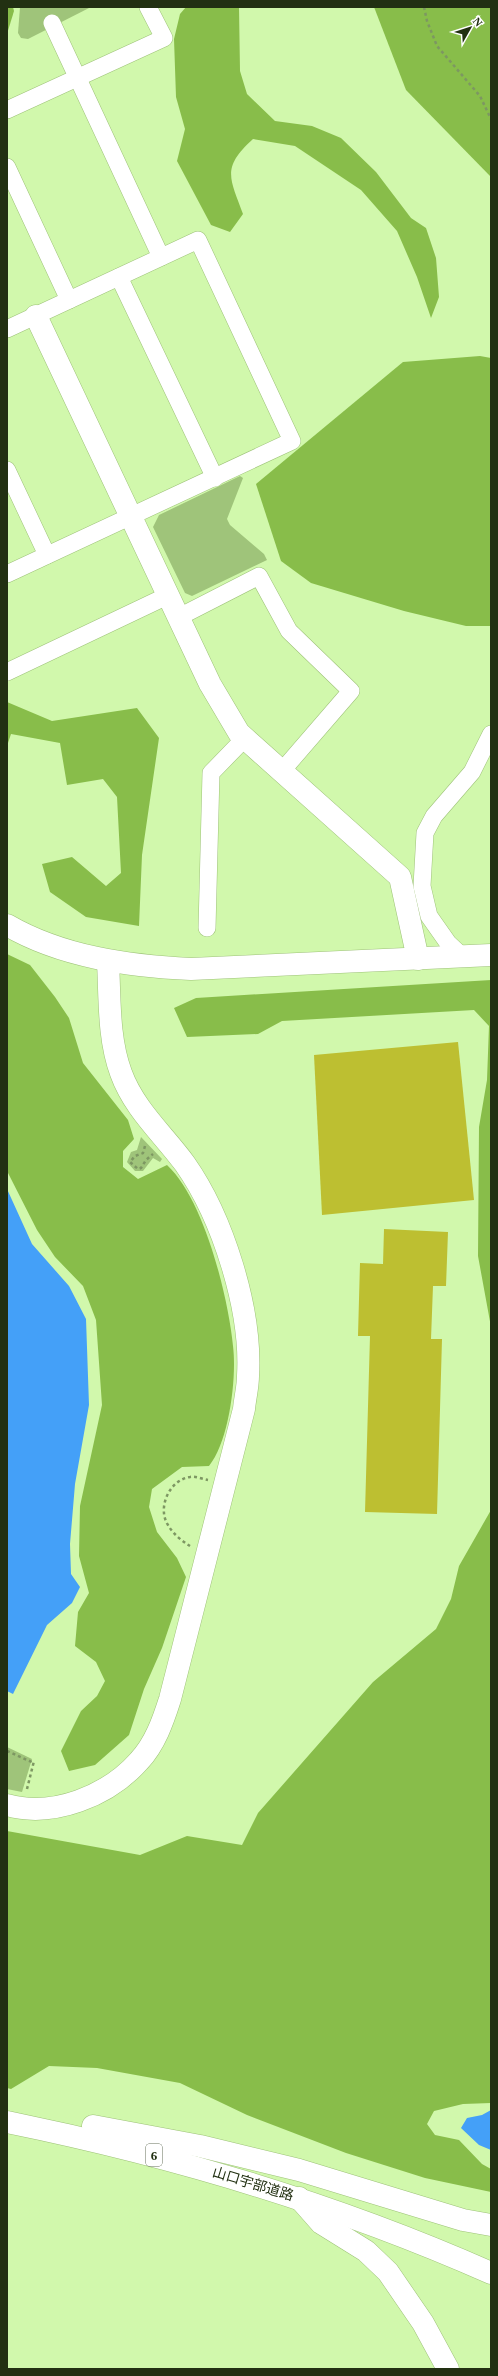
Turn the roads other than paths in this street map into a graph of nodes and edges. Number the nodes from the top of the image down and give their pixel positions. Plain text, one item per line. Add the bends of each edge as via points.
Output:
1 (148, 7) edge
2 (52, 22) dead end
3 (78, 79) junction
4 (7, 110) edge
5 (7, 167) edge
6 (162, 257) junction
7 (119, 277) junction
8 (69, 300) junction
9 (36, 316) junction
10 (7, 329) edge
11 (9, 478) edge
12 (215, 478) junction
13 (132, 517) junction
14 (47, 555) junction
15 (7, 574) edge
16 (169, 595) junction
17 (179, 617) junction
18 (7, 672) edge
19 (491, 734) edge
20 (245, 738) junction
21 (281, 772) junction
22 (7, 925) edge
23 (207, 928) dead end
24 (491, 955) edge
25 (463, 957) junction
26 (418, 959) junction
27 (108, 962) junction
28 (16, 1800) edge
29 (7, 2118) edge
30 (7, 2122) edge
31 (298, 2198) junction
32 (491, 2225) edge
33 (491, 2273) edge
34 (448, 2369) edge

1 - 3 street via 164,38
2 - 3 street
3 - 4 street
3 - 6 street
5 - 8 street
6 - 7 street
6 - 12 street via 198,240 292,441
7 - 8 street
7 - 12 street
8 - 9 street
9 - 10 street
9 - 13 street
11 - 14 street
12 - 13 street
13 - 14 street
13 - 16 street
14 - 15 street
16 - 17 street
16 - 18 street
17 - 20 street via 210,684 239,733
17 - 21 street via 259,576 289,631 351,691
19 - 25 street via 472,772 434,816 425,833 422,886 428,916 448,943
20 - 21 street
20 - 23 street via 211,773
21 - 26 street via 400,877
22 - 27 street via 53,945
24 - 25 street
25 - 26 street
26 - 27 street via 191,969
27 - 28 street via 112,1031 117,1062 139,1107 192,1175 214,1216 240,1295 245,1322 248,1376 244,1409 170,1699 153,1741 140,1761 100,1792 79,1801 42,1808
29 - 32 street via 45,2116 200,2146 299,2170 463,2220
30 - 31 street, 山口宇部道路 / 6 via 139,2151
31 - 33 street, 山口宇部道路 / 6 via 369,2223
31 - 34 street via 321,2224 366,2251 388,2272 423,2323

